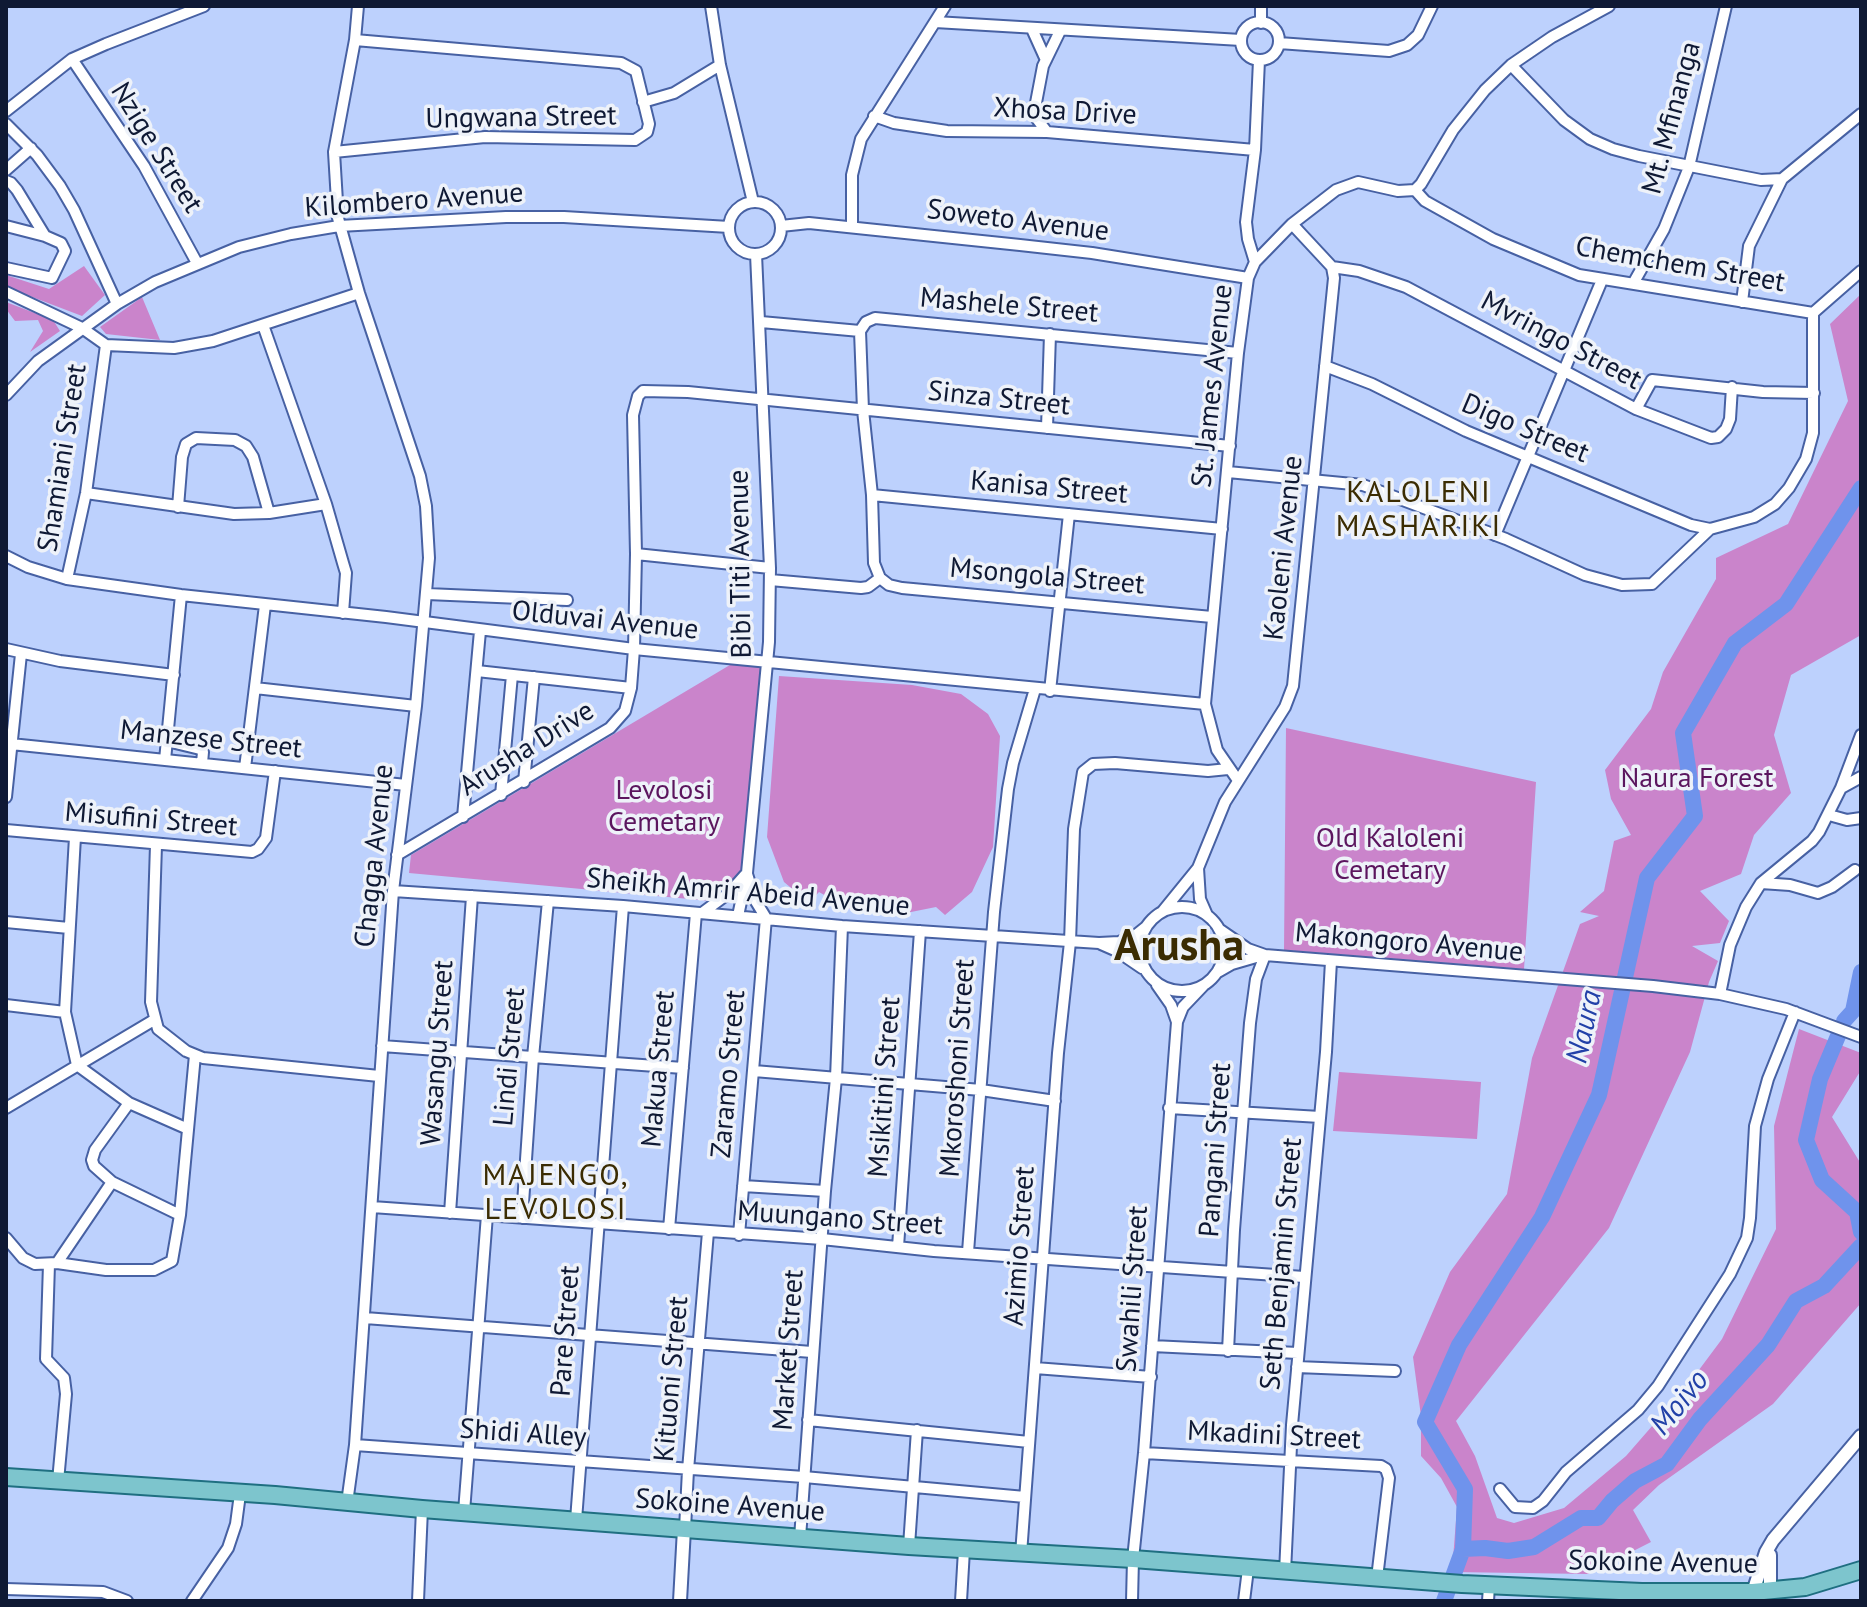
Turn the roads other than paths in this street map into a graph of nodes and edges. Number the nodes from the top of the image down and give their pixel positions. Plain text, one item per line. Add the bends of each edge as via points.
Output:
1 (204, 6) edge
2 (358, 6) edge
3 (711, 6) edge
4 (945, 6) edge
5 (1261, 6) edge
6 (1432, 6) edge
7 (1609, 6) edge
8 (1726, 6) edge
9 (935, 22) junction
10 (1261, 23) junction
11 (1032, 29) junction
12 (1060, 31) junction
13 (355, 40) junction
14 (1241, 40) junction
15 (1279, 43) junction
16 (72, 59) junction
17 (1046, 60) junction
18 (1259, 60) junction
19 (720, 65) junction
20 (1511, 65) junction
21 (643, 102) junction
22 (6, 111) edge
23 (1861, 114) edge
24 (874, 116) junction
25 (6, 124) edge
26 (1047, 132) junction
27 (31, 148) junction
28 (1255, 150) junction
29 (334, 152) junction
30 (1689, 167) junction
31 (6, 170) edge
32 (1779, 180) junction
33 (6, 181) edge
34 (1415, 190) junction
35 (753, 202) junction
36 (1292, 224) junction
37 (6, 226) edge
38 (339, 226) junction
39 (781, 226) junction
40 (729, 227) junction
41 (852, 227) junction
42 (45, 236) junction
43 (756, 254) junction
44 (1255, 262) junction
45 (197, 263) junction
46 (1332, 267) junction
47 (6, 268) edge
48 (1861, 271) edge
49 (1248, 278) junction
50 (1602, 280) junction
51 (1634, 282) junction
52 (6, 292) edge
53 (359, 293) junction
54 (1742, 302) junction
55 (117, 304) junction
56 (1813, 313) junction
57 (761, 322) junction
58 (263, 325) junction
59 (82, 328) junction
60 (860, 331) junction
61 (1050, 334) junction
62 (106, 345) junction
63 (1238, 353) junction
64 (1325, 366) junction
65 (1562, 372) junction
66 (1732, 387) junction
67 (1814, 393) junction
68 (6, 395) edge
69 (762, 401) junction
70 (1636, 409) junction
71 (863, 410) junction
72 (1047, 428) junction
73 (1230, 446) junction
74 (1528, 457) junction
75 (1228, 472) junction
76 (1315, 478) junction
77 (86, 493) junction
78 (872, 495) junction
79 (326, 504) junction
80 (178, 507) junction
81 (269, 513) junction
82 (1069, 514) junction
83 (1222, 529) junction
84 (1710, 529) junction
85 (1495, 535) junction
86 (636, 554) junction
87 (6, 556) edge
88 (770, 568) junction
89 (880, 578) junction
90 (67, 579) junction
91 (770, 580) junction
92 (427, 594) junction
93 (181, 595) junction
94 (567, 600) dead end
95 (1060, 602) junction
96 (265, 605) junction
97 (343, 613) junction
98 (1212, 617) junction
99 (423, 623) junction
100 (480, 631) junction
101 (6, 649) edge
102 (634, 649) junction
103 (21, 654) junction
104 (767, 661) junction
105 (477, 671) junction
106 (174, 675) junction
107 (512, 675) junction
108 (534, 677) junction
109 (255, 688) junction
110 (631, 688) junction
111 (1035, 689) junction
112 (1050, 691) junction
113 (1205, 704) junction
114 (416, 706) junction
115 (1861, 735) edge
116 (167, 741) junction
117 (11, 744) junction
118 (165, 760) junction
119 (202, 763) junction
120 (245, 768) junction
121 (1228, 769) junction
122 (275, 771) junction
123 (1861, 777) edge
124 (1237, 779) junction
125 (524, 782) junction
126 (406, 785) junction
127 (1841, 788) junction
128 (501, 795) junction
129 (6, 797) edge
130 (1829, 815) junction
131 (463, 817) junction
132 (1861, 818) edge
133 (6, 830) edge
134 (75, 837) junction
135 (156, 845) junction
136 (397, 855) junction
137 (1198, 868) junction
138 (1855, 870) dead end
139 (747, 873) junction
140 (1761, 883) junction
141 (393, 891) junction
142 (472, 896) junction
143 (548, 901) junction
144 (623, 906) junction
145 (1163, 911) junction
146 (699, 913) junction
147 (1207, 915) junction
148 (738, 916) junction
149 (766, 918) junction
150 (6, 922) edge
151 (842, 926) junction
152 (1146, 927) junction
153 (69, 928) junction
154 (1219, 929) junction
155 (920, 931) junction
156 (993, 936) junction
157 (1070, 942) junction
158 (1099, 943) junction
159 (1265, 955) junction
160 (1331, 961) junction
161 (1217, 973) junction
162 (1149, 975) junction
163 (1203, 986) junction
164 (1720, 994) junction
165 (6, 1005) edge
166 (65, 1012) junction
167 (1795, 1012) junction
168 (154, 1020) junction
169 (1177, 1022) junction
170 (1861, 1037) edge
171 (382, 1046) junction
172 (463, 1052) junction
173 (195, 1055) junction
174 (533, 1057) junction
175 (609, 1063) junction
176 (77, 1065) junction
177 (683, 1068) junction
178 (754, 1071) junction
179 (379, 1076) junction
180 (836, 1078) junction
181 (910, 1085) junction
182 (981, 1090) junction
183 (1055, 1101) junction
184 (129, 1103) junction
185 (6, 1108) edge
186 (1169, 1108) junction
187 (1244, 1113) junction
188 (1320, 1117) junction
189 (188, 1129) junction
190 (112, 1182) junction
191 (743, 1186) junction
192 (825, 1191) junction
193 (372, 1207) junction
194 (450, 1213) junction
195 (180, 1215) junction
196 (487, 1215) junction
197 (522, 1218) junction
198 (597, 1223) junction
199 (669, 1229) junction
200 (708, 1232) junction
201 (739, 1235) junction
202 (6, 1238) edge
203 (822, 1239) junction
204 (898, 1247) junction
205 (968, 1252) junction
206 (1042, 1258) junction
207 (53, 1264) junction
208 (1159, 1267) junction
209 (1232, 1272) junction
210 (1304, 1277) junction
211 (365, 1318) junction
212 (478, 1326) junction
213 (590, 1334) junction
214 (700, 1342) junction
215 (1152, 1346) junction
216 (1228, 1351) junction
217 (812, 1352) junction
218 (1298, 1353) junction
219 (1297, 1367) junction
220 (1035, 1368) junction
221 (1395, 1371) dead end
222 (1151, 1377) junction
223 (808, 1420) junction
224 (917, 1430) junction
225 (1861, 1436) edge
226 (1029, 1442) junction
227 (355, 1445) junction
228 (1144, 1453) junction
229 (468, 1454) junction
230 (580, 1462) junction
231 (1289, 1463) junction
232 (688, 1470) junction
233 (6, 1477) edge
234 (804, 1477) junction
235 (58, 1481) junction
236 (912, 1488) junction
237 (1500, 1489) dead end
238 (240, 1494) junction
239 (1025, 1497) junction
240 (347, 1503) junction
241 (422, 1509) junction
242 (464, 1512) junction
243 (576, 1520) junction
244 (685, 1529) junction
245 (800, 1538) junction
246 (909, 1546) junction
247 (964, 1550) junction
248 (1021, 1554) junction
249 (1133, 1559) junction
250 (1248, 1569) junction
251 (1861, 1570) edge
252 (1285, 1572) junction
253 (1377, 1578) junction
254 (6, 1589) edge
255 (1770, 1590) junction
256 (1489, 1593) edge
257 (1804, 1596) edge
258 (1688, 1597) edge
259 (127, 1601) edge
260 (192, 1601) edge
261 (418, 1601) edge
262 (680, 1601) edge
263 (961, 1601) edge
264 (1132, 1601) edge
265 (1244, 1601) edge

1 - 16 street
2 - 13 street, Chagga Avenue
3 - 19 street
4 - 9 street
5 - 10 street
6 - 15 street via 1418,35 1389,51
7 - 20 street
8 - 30 street, Mt. Mfinanga
9 - 11 street
9 - 24 street
10 - 14 street via 1247,28
10 - 15 street via 1275,30
11 - 12 street
11 - 17 street
12 - 14 street
12 - 17 street
13 - 21 street, Ungwana Street via 621,63 636,71
13 - 29 street, Chagga Avenue
14 - 18 street via 1248,56
15 - 18 street via 1271,57
16 - 22 street
16 - 45 street, Nzige Street via 144,166
17 - 26 street via 1035,108
18 - 28 street
19 - 21 street via 674,93
19 - 35 street
20 - 30 street via 1590,139
20 - 34 street via 1453,130
21 - 29 street, Ungwana Street via 649,124 635,140 485,137
23 - 32 street
24 - 26 street, Xhosa Drive via 947,131
24 - 41 street via 856,155
25 - 27 street
26 - 28 street, Xhosa Drive
27 - 31 street
27 - 55 street via 74,210
28 - 44 street via 1246,222
29 - 38 street, Chagga Avenue
30 - 32 street
30 - 51 street, Mt. Mfinanga via 1664,229
32 - 54 street via 1749,246
33 - 42 street
34 - 36 street, St. James Avenue via 1350,184
34 - 50 street, Chemchem Street via 1493,239 1564,270
35 - 39 street via 772,208
35 - 40 street via 734,213
36 - 44 street, St. James Avenue
36 - 46 street
37 - 42 street
38 - 40 street, Kilombero Avenue via 564,217
38 - 45 street, Kilombero Avenue via 239,247
38 - 53 street, Chagga Avenue
39 - 41 street, Soweto Avenue
39 - 43 street via 775,245
40 - 43 street via 740,249
41 - 49 street, Soweto Avenue via 1092,253
42 - 47 street via 65,251 52,278
43 - 57 street, Bibi Titi Avenue
44 - 49 street, St. James Avenue
45 - 55 street, Kilombero Avenue
46 - 64 street, Kaoleni Avenue
46 - 65 street, Mvringo Street via 1406,287
48 - 56 street
49 - 63 street, St. James Avenue
50 - 51 street, Chemchem Street
50 - 65 street
51 - 54 street, Chemchem Street
52 - 59 street
53 - 58 street
53 - 92 street, Chagga Avenue via 420,476 428,521
54 - 56 street, Chemchem Street
55 - 59 street, Kilombero Avenue
56 - 67 street
57 - 60 street
57 - 69 street, Bibi Titi Avenue
58 - 62 street via 174,348
58 - 79 street
59 - 62 street
59 - 68 street, Kilombero Avenue via 38,361
60 - 61 street, Mashele Street via 875,318
60 - 71 street
61 - 63 street, Mashele Street
61 - 72 street
62 - 77 street, Shamiani Street
63 - 73 street, St. James Avenue
64 - 74 street, Digo Street
64 - 76 street, Kaoleni Avenue
65 - 70 street, Mvringo Street
65 - 74 street
66 - 67 street
66 - 70 street via 1652,380
66 - 70 street, Mvringo Street via 1730,419 1718,437
67 - 84 street via 1813,433 1789,488 1754,517
69 - 71 street, Sinza Street
69 - 86 street, Sinza Street via 648,389 638,396 632,455
69 - 88 street, Bibi Titi Avenue
71 - 72 street, Sinza Street
71 - 78 street
72 - 73 street, Sinza Street
73 - 75 street, St. James Avenue
74 - 84 street, Digo Street
74 - 85 street
75 - 76 street
75 - 83 street, St. James Avenue
76 - 85 street via 1363,485
76 - 124 street, Kaoleni Avenue via 1293,686
77 - 80 street
77 - 90 street, Shamiani Street
78 - 82 street, Kanisa Street
78 - 89 street via 874,563
79 - 81 street
79 - 97 street via 346,573
80 - 81 street
80 - 81 street via 186,444 196,438 235,440 253,457
82 - 83 street, Kanisa Street
82 - 95 street
83 - 98 street, St. James Avenue
84 - 85 street via 1652,584 1622,585 1585,575
86 - 88 street
86 - 102 street, Arusha Drive
87 - 90 street, Olduvai Avenue
88 - 91 street, Bibi Titi Avenue
89 - 91 street via 861,588
89 - 95 street, Msongola Street via 902,588
90 - 93 street, Olduvai Avenue
91 - 104 street, Bibi Titi Avenue
92 - 94 street
92 - 99 street, Chagga Avenue
93 - 96 street, Olduvai Avenue
93 - 106 street
95 - 98 street, Msongola Street
95 - 112 street
96 - 97 street, Olduvai Avenue
96 - 109 street
97 - 99 street, Olduvai Avenue
98 - 113 street, St. James Avenue
99 - 100 street, Olduvai Avenue
99 - 114 street, Chagga Avenue
100 - 102 street, Olduvai Avenue
100 - 105 street
101 - 103 street
102 - 104 street, Olduvai Avenue
102 - 110 street, Arusha Drive
103 - 106 street
103 - 117 street
104 - 111 street, Olduvai Avenue
104 - 139 street, Bibi Titi Avenue
105 - 107 street
105 - 131 street
106 - 116 street
107 - 108 street
107 - 128 street
108 - 110 street
108 - 125 street
109 - 114 street
109 - 120 street
110 - 125 street, Arusha Drive via 625,711 610,728
111 - 112 street, Olduvai Avenue
111 - 156 street, Mkoroshoni Street via 1010,776
112 - 113 street, Olduvai Avenue
113 - 121 street, St. James Avenue via 1217,750
114 - 126 street, Chagga Avenue
115 - 127 street
116 - 118 street
116 - 119 street via 200,749
117 - 118 street, Manzese Street
117 - 129 street
118 - 119 street, Manzese Street
119 - 120 street, Manzese Street
120 - 122 street, Manzese Street
121 - 124 street, St. James Avenue
121 - 157 street, Azimio Street via 1115,763 1085,768 1075,817
122 - 126 street, Manzese Street
122 - 135 street, Misufini Street via 266,838 258,849 245,853
123 - 127 street
124 - 137 street, Kaoleni Avenue
125 - 128 street, Arusha Drive
126 - 136 street, Chagga Avenue
127 - 130 street
128 - 131 street, Arusha Drive
130 - 132 street
130 - 140 street via 1812,841
131 - 136 street, Arusha Drive
133 - 134 street, Misufini Street
134 - 135 street, Misufini Street
134 - 153 street
135 - 168 street
136 - 141 street, Chagga Avenue
137 - 145 street, Kaoleni Avenue
137 - 147 street, Kaoleni Avenue
138 - 140 street via 1818,893
139 - 146 street
139 - 148 street, Bibi Titi Avenue
139 - 149 street
140 - 164 street via 1730,945
141 - 142 street, Sheikh Amrir Abeid Avenue
141 - 171 street, Chagga Avenue
142 - 143 street, Sheikh Amrir Abeid Avenue
142 - 172 street, Wasangu Street
143 - 144 street, Sheikh Amrir Abeid Avenue
143 - 174 street, Lindi Street
144 - 146 street, Sheikh Amrir Abeid Avenue
144 - 175 street, Pare Street
145 - 147 street via 1181,907
145 - 152 street
146 - 148 street, Sheikh Amrir Abeid Avenue
146 - 177 street, Makua Street
147 - 154 street
148 - 149 street, Sheikh Amrir Abeid Avenue
149 - 151 street, Sheikh Amrir Abeid Avenue
149 - 178 street, Zaramo Street
150 - 153 street
151 - 155 street, Sheikh Amrir Abeid Avenue
151 - 180 street, Market Street
152 - 158 street via 1119,942
152 - 162 street via 1139,949
153 - 166 street
154 - 159 street, Makongoro Avenue
154 - 161 street via 1224,951
155 - 156 street, Sheikh Amrir Abeid Avenue
155 - 181 street, Msikitini Street
156 - 157 street, Sheikh Amrir Abeid Avenue
156 - 182 street, Mkoroshoni Street
157 - 158 street, Sheikh Amrir Abeid Avenue
157 - 183 street, Azimio Street
158 - 162 street
159 - 160 street, Makongoro Avenue
159 - 161 street
159 - 187 street, Pangani Street via 1252,1010
160 - 164 street, Makongoro Avenue
160 - 188 street, Seth Benjamin Street
161 - 163 street
162 - 163 street via 1177,991
162 - 169 street
163 - 169 street, Swahili Street
164 - 167 street
165 - 166 street
166 - 176 street
167 - 170 street
167 - 237 street via 1755,1126 1747,1238 1730,1274 1658,1386 1566,1472 1543,1501 1533,1508 1515,1507
168 - 173 street via 168,1039
168 - 176 street
169 - 186 street, Swahili Street
171 - 172 street
171 - 179 street, Chagga Avenue
172 - 174 street
172 - 194 street, Wasangu Street
173 - 179 street
173 - 189 street
174 - 175 street
174 - 197 street, Lindi Street
175 - 177 street
175 - 198 street, Pare Street
176 - 184 street
176 - 185 street
177 - 199 street, Makua Street
178 - 180 street
178 - 191 street, Zaramo Street
179 - 193 street, Chagga Avenue
180 - 181 street
180 - 192 street, Market Street
181 - 182 street
181 - 204 street, Msikitini Street
182 - 183 street
182 - 205 street, Mkoroshoni Street
183 - 206 street, Azimio Street
184 - 189 street
184 - 190 street via 92,1155 97,1171
186 - 187 street
186 - 208 street, Swahili Street
187 - 188 street
187 - 209 street, Pangani Street
188 - 210 street, Seth Benjamin Street
189 - 195 street
190 - 195 street
190 - 207 street
191 - 192 street
191 - 201 street, Zaramo Street
192 - 203 street, Market Street
193 - 194 street, Muungano Street
193 - 211 street, Chagga Avenue
194 - 196 street, Muungano Street
195 - 207 street via 172,1261 154,1270
196 - 197 street, Muungano Street
196 - 212 street
197 - 198 street, Muungano Street
198 - 199 street, Muungano Street
198 - 213 street, Pare Street
199 - 200 street, Muungano Street
200 - 201 street, Muungano Street
200 - 214 street, Kituoni Street
201 - 203 street, Muungano Street
202 - 207 street via 23,1258
203 - 204 street, Muungano Street
203 - 217 street, Market Street
204 - 205 street, Muungano Street
205 - 206 street, Muungano Street
206 - 208 street, Muungano Street
206 - 220 street, Azimio Street
207 - 235 street via 46,1359 64,1378 66,1394
208 - 209 street, Muungano Street
208 - 215 street, Swahili Street
209 - 210 street, Muungano Street
209 - 216 street, Pangani Street
210 - 218 street, Seth Benjamin Street
211 - 212 street
211 - 227 street, Chagga Avenue
212 - 213 street
212 - 229 street
213 - 214 street
213 - 230 street, Pare Street
214 - 217 street
214 - 232 street, Kituoni Street
215 - 216 street
215 - 222 street, Swahili Street
216 - 218 street
217 - 223 street, Market Street
218 - 219 street, Seth Benjamin Street
219 - 221 street
219 - 231 street, Seth Benjamin Street
220 - 222 street
220 - 226 street, Azimio Street
222 - 228 street, Swahili Street
223 - 224 street
223 - 234 street, Market Street
224 - 226 street
224 - 236 street
225 - 255 street via 1773,1540 1763,1560
226 - 239 street, Azimio Street
227 - 229 street, Shidi Alley
227 - 240 street, Chagga Avenue
228 - 231 street, Mkadini Street
228 - 249 street, Swahili Street
229 - 230 street, Shidi Alley
229 - 242 street
230 - 232 street, Shidi Alley
230 - 243 street, Pare Street
231 - 252 street, Seth Benjamin Street
231 - 253 street, Mkadini Street via 1386,1469
232 - 234 street, Shidi Alley
232 - 244 street, Kituoni Street
233 - 235 main road, Sokoine Avenue
234 - 236 street, Shidi Alley
234 - 245 street, Market Street
235 - 238 main road, Sokoine Avenue
236 - 239 street, Shidi Alley
236 - 246 street
238 - 240 main road, Sokoine Avenue
238 - 260 street via 228,1548
239 - 248 street, Azimio Street
240 - 241 main road, Sokoine Avenue
241 - 242 main road, Sokoine Avenue
241 - 261 street
242 - 243 main road, Sokoine Avenue
243 - 244 main road, Sokoine Avenue
244 - 245 main road, Sokoine Avenue
244 - 262 street
245 - 246 main road, Sokoine Avenue
246 - 247 main road, Sokoine Avenue
247 - 248 main road, Sokoine Avenue
247 - 263 street
248 - 249 main road, Sokoine Avenue
249 - 250 main road, Sokoine Avenue
249 - 264 street, Swahili Street
250 - 252 main road, Sokoine Avenue
250 - 265 street
251 - 257 main road, Sokoine Avenue
252 - 253 main road, Sokoine Avenue
253 - 256 main road, Sokoine Avenue via 1456,1584
254 - 259 street via 103,1592
255 - 257 main road, Sokoine Avenue
255 - 258 main road, Sokoine Avenue
256 - 258 main road, Sokoine Avenue

